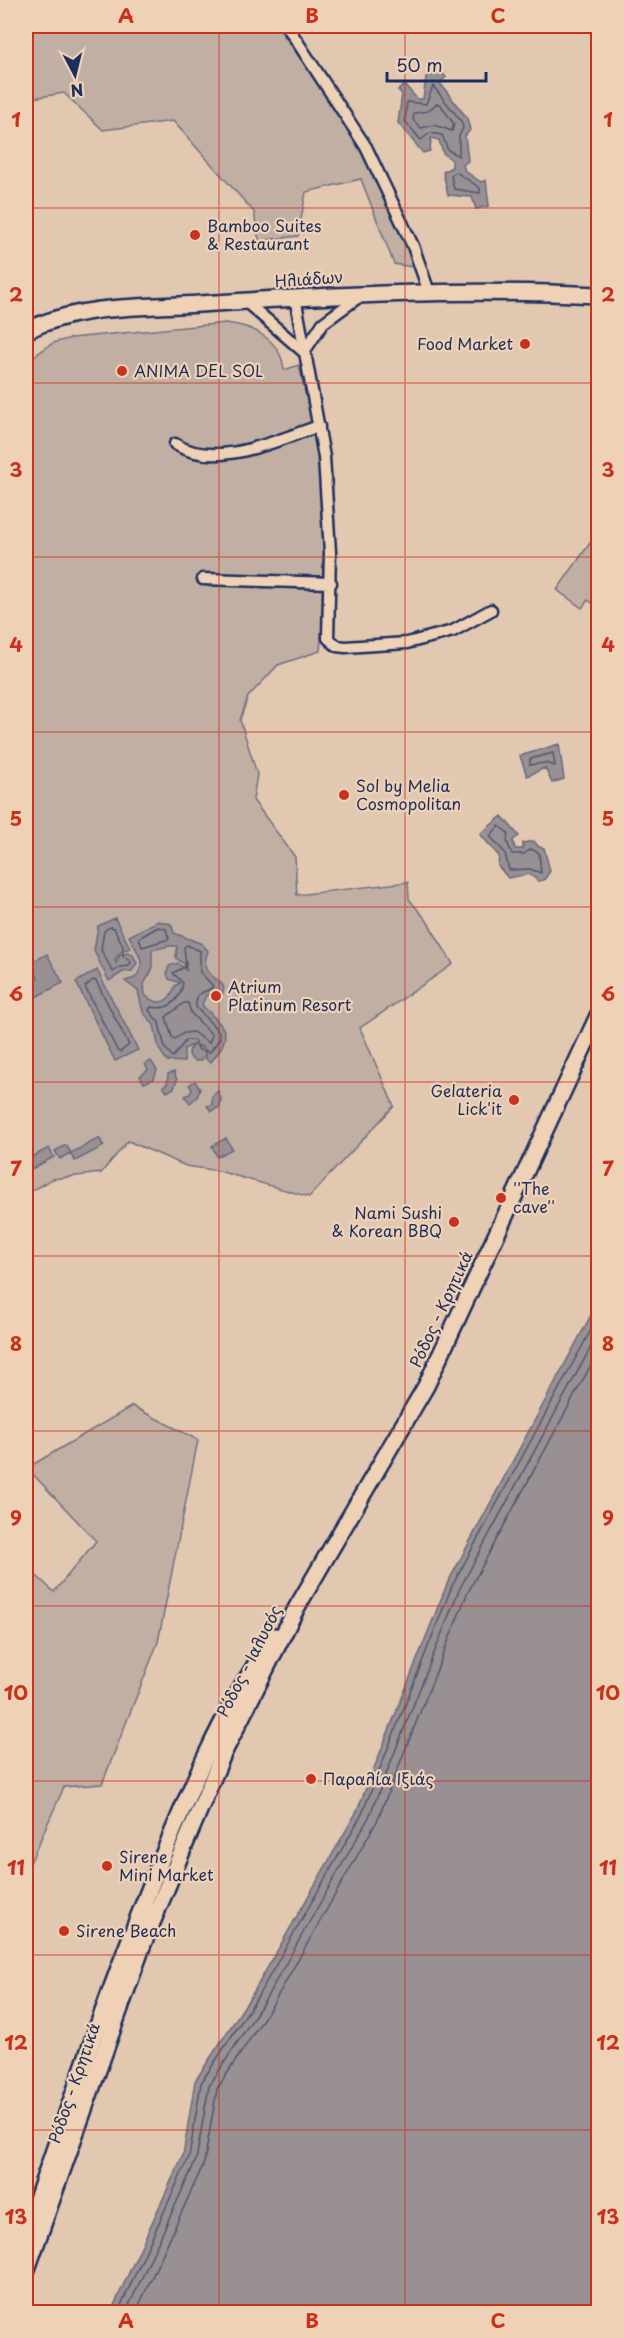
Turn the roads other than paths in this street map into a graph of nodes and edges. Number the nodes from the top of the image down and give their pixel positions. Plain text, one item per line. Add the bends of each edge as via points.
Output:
1 (287, 26) edge
2 (429, 292) junction
3 (365, 293) junction
4 (598, 295) edge
5 (296, 297) junction
6 (245, 301) junction
7 (26, 331) edge
8 (304, 352) junction
9 (319, 426) junction
10 (174, 444) dead end
11 (203, 579) dead end
12 (331, 583) junction
13 (491, 610) dead end
14 (598, 1016) edge
15 (297, 1607) junction
16 (158, 1907) joint
17 (129, 1939) joint
18 (26, 2230) edge
19 (26, 2272) edge

1 - 2 street via 366,147 413,246
2 - 3 main road, Ηλιάδων
2 - 4 main road, Ηλιάδων
3 - 5 main road, Ηλιάδων
3 - 8 street via 323,323
5 - 6 main road, Ηλιάδων
5 - 8 street
6 - 7 main road, Ηλιάδων via 84,312 46,321
6 - 8 street
8 - 9 street
9 - 10 street via 257,447 214,454 187,452
9 - 12 street
11 - 12 street
12 - 13 street via 328,638 337,646 407,643 453,630
14 - 15 main road, Ρόδος - Κρητικά via 426,1386
15 - 16 main road, Ρόδος - Ιαλυσός via 223,1754
15 - 17 main road, Ρόδος - Ιαλυσός via 249,1671 220,1727
16 - 19 main road, Ρόδος - Κρητικά
17 - 18 main road, Ρόδος - Κρητικά

